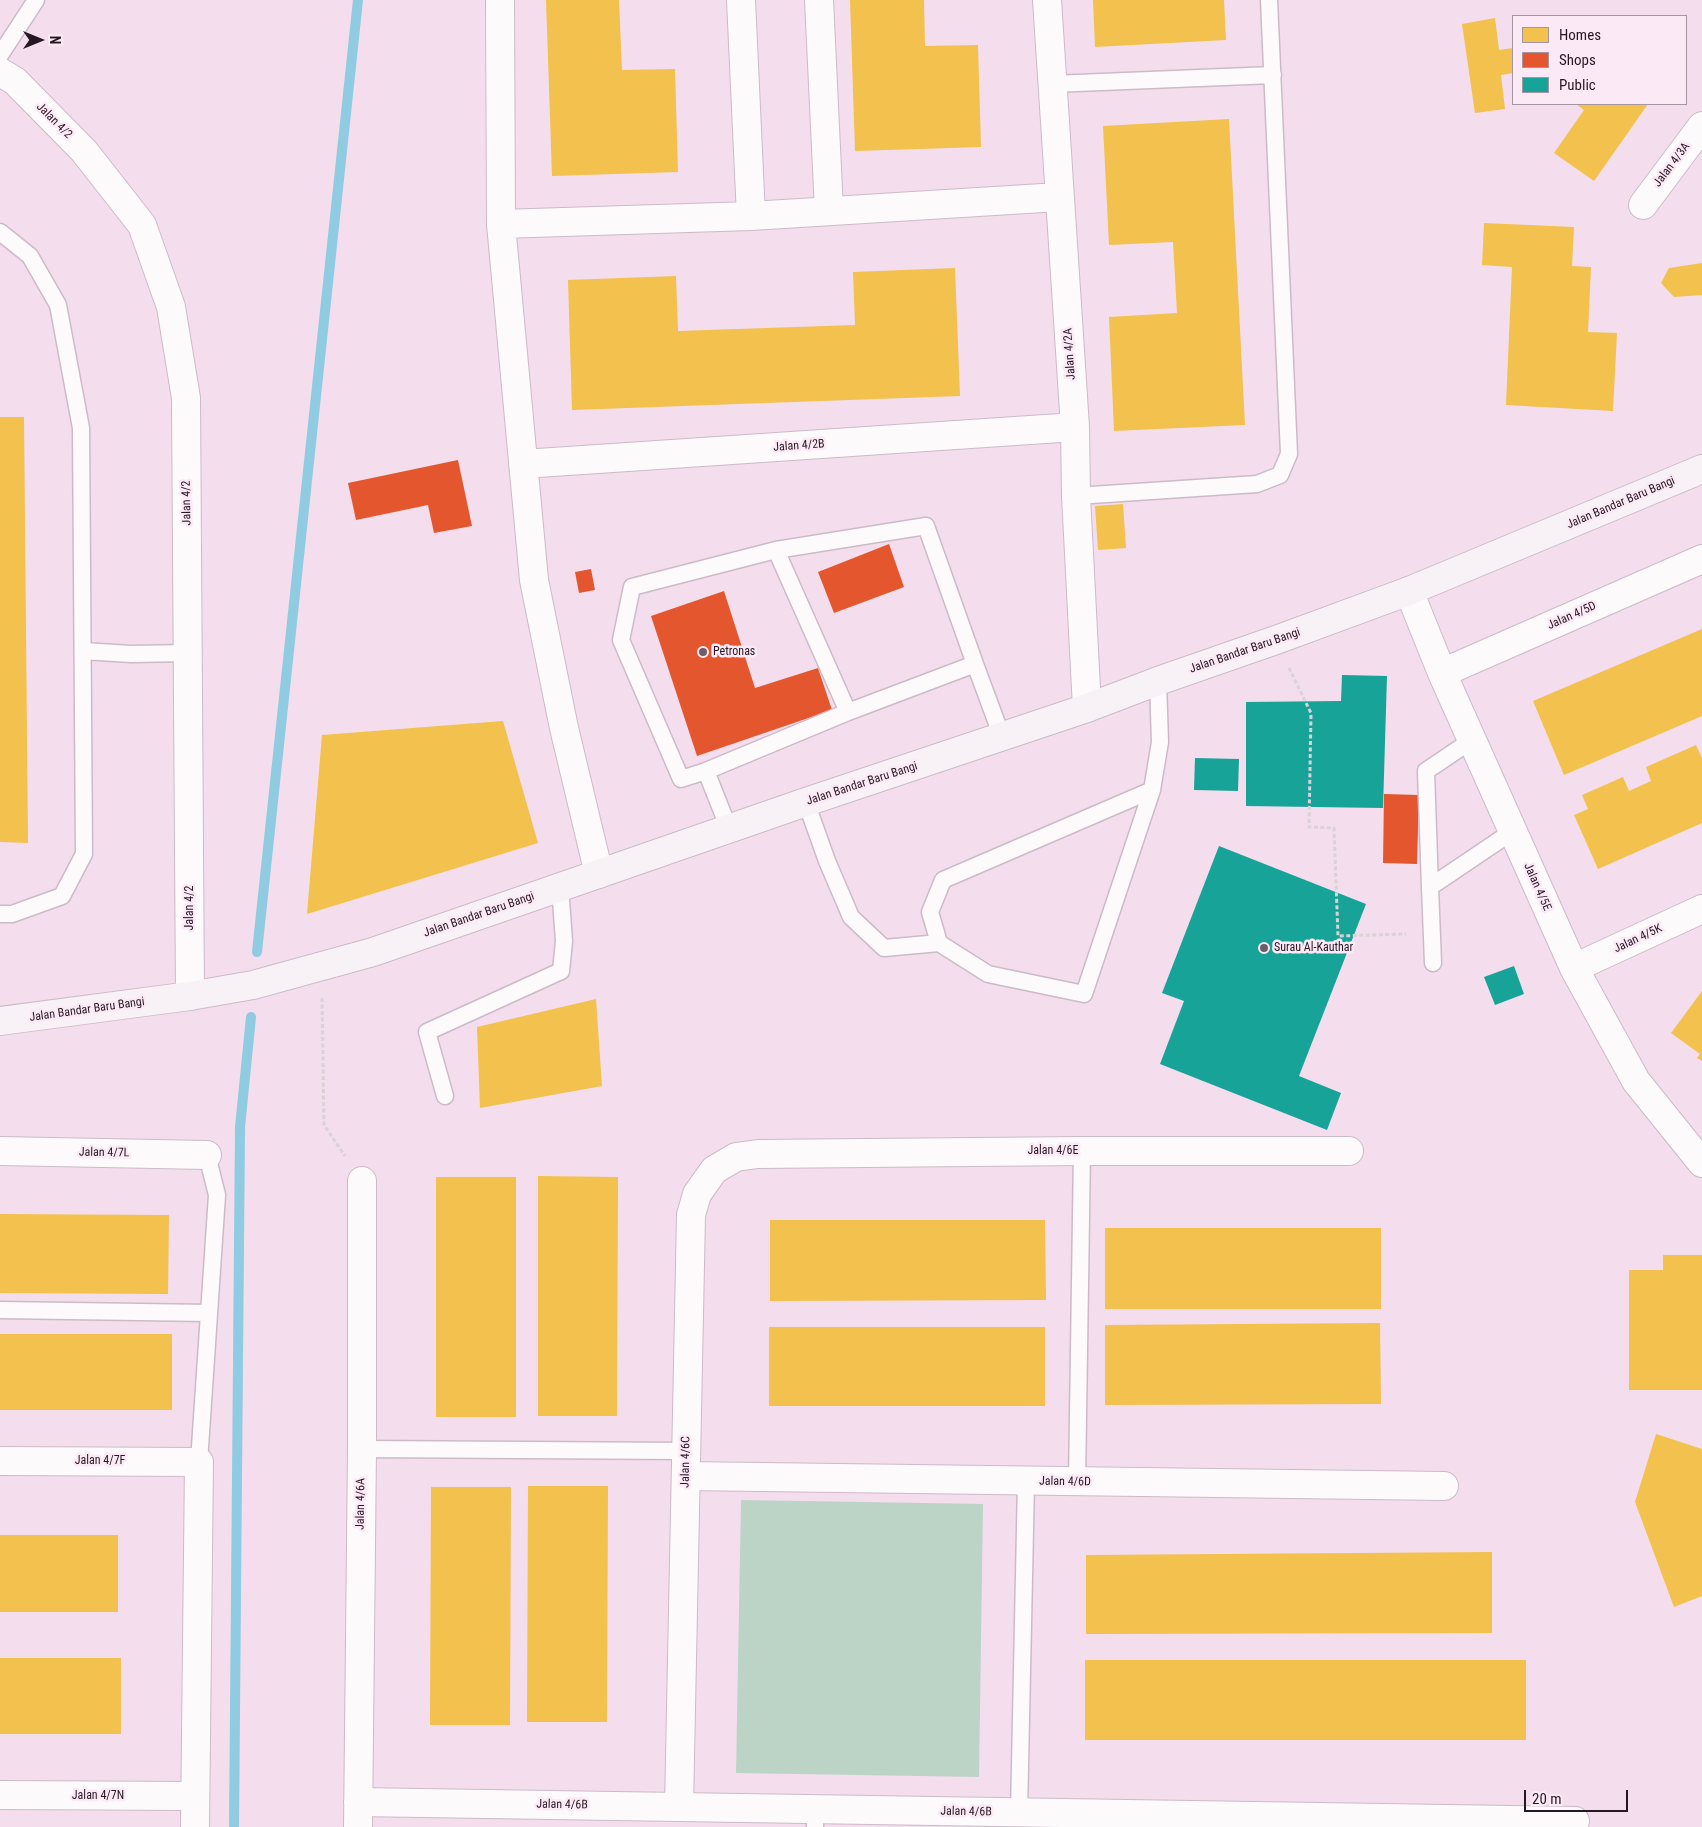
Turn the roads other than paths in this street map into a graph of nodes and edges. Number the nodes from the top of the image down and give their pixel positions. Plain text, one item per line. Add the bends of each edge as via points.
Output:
1 (36, 0) edge
2 (500, 0) edge
3 (741, 0) edge
4 (819, 0) edge
5 (1047, 0) edge
6 (1269, 0) edge
7 (0, 55) edge
8 (0, 72) edge
9 (1273, 75) junction
10 (1052, 84) junction
11 (1702, 126) edge
12 (1058, 197) junction
13 (1643, 205) dead end
14 (829, 211) junction
15 (751, 216) junction
16 (502, 224) junction
17 (0, 232) edge
18 (1075, 428) junction
19 (523, 464) junction
20 (1702, 469) edge
21 (1076, 496) junction
22 (776, 550) junction
23 (1702, 559) edge
24 (1409, 591) junction
25 (83, 651) junction
26 (188, 652) junction
27 (974, 664) junction
28 (1442, 673) junction
29 (1158, 681) junction
30 (1087, 708) junction
31 (848, 712) junction
32 (1002, 737) junction
33 (1472, 740) junction
34 (706, 770) junction
35 (1152, 790) junction
36 (806, 802) junction
37 (729, 829) junction
38 (1513, 831) junction
39 (599, 874) junction
40 (560, 887) junction
41 (1430, 887) junction
42 (1702, 909) edge
43 (0, 914) edge
44 (939, 943) junction
45 (1433, 963) dead end
46 (1574, 968) junction
47 (190, 996) junction
48 (0, 1021) edge
49 (445, 1096) dead end
50 (0, 1151) edge
51 (1082, 1151) junction
52 (1349, 1151) dead end
53 (758, 1154) joint
54 (207, 1155) joint
55 (1702, 1163) edge
56 (362, 1181) road end
57 (0, 1310) edge
58 (209, 1313) junction
59 (362, 1449) junction
60 (0, 1460) edge
61 (199, 1462) junction
62 (686, 1464) junction
63 (1026, 1481) junction
64 (1077, 1482) junction
65 (1444, 1486) dead end
66 (0, 1795) edge
67 (195, 1796) junction
68 (679, 1807) junction
69 (1019, 1813) junction
70 (358, 1814) edge
71 (815, 1818) edge
72 (1228, 1821) edge
73 (1575, 1821) dead end
74 (195, 1827) edge

1 - 7 lane
2 - 16 street
3 - 15 street
4 - 14 street
5 - 10 street, Jalan 4/2A
6 - 9 lane
8 - 26 street, Jalan 4/2 via 15,82 84,152 142,225 171,307 186,398
9 - 10 lane
9 - 21 lane via 1289,454 1280,475 1256,484
10 - 12 street, Jalan 4/2A
11 - 13 street, Jalan 4/3A
12 - 14 street
12 - 18 street, Jalan 4/2A
14 - 15 street
15 - 16 street
16 - 19 street
17 - 25 lane via 30,256 58,305 81,428
18 - 19 street, Jalan 4/2B
18 - 21 street, Jalan 4/2A
19 - 39 street via 534,580 564,728
20 - 24 street, Jalan Bandar Baru Bangi
21 - 30 street, Jalan 4/2A
22 - 27 lane via 926,526
22 - 31 lane
22 - 34 lane via 632,586 621,640 681,779
23 - 28 street, Jalan 4/5D
24 - 28 street, Jalan 4/5E
24 - 29 street, Jalan Bandar Baru Bangi
25 - 26 lane via 131,654
25 - 43 lane via 84,854 62,896 12,914
26 - 47 street, Jalan 4/2
27 - 31 lane
27 - 32 lane
28 - 33 street, Jalan 4/5E
29 - 30 street, Jalan Bandar Baru Bangi
29 - 35 lane via 1160,742
30 - 32 street, Jalan Bandar Baru Bangi
31 - 34 lane
32 - 36 street, Jalan Bandar Baru Bangi
33 - 38 street, Jalan 4/5E
33 - 41 lane via 1426,771
34 - 37 lane
35 - 44 lane via 943,880 930,912
35 - 44 lane via 1084,994 988,974
36 - 37 street, Jalan Bandar Baru Bangi
36 - 44 lane via 851,917 884,948
37 - 39 street, Jalan Bandar Baru Bangi
38 - 41 lane
38 - 46 street, Jalan 4/5E
39 - 40 street, Jalan Bandar Baru Bangi
40 - 47 street, Jalan Bandar Baru Bangi via 373,952 253,985
40 - 49 lane via 564,941 561,971 427,1032
41 - 45 lane
42 - 46 street, Jalan 4/5K
46 - 55 street, Jalan 4/5E via 1636,1081
47 - 48 street, Jalan Bandar Baru Bangi
50 - 54 street, Jalan 4/7L
51 - 52 street, Jalan 4/6E
51 - 53 street, Jalan 4/6E
51 - 64 lane
53 - 62 street, Jalan 4/6C via 736,1157 714,1170 697,1194 691,1216
54 - 58 lane via 217,1195
56 - 59 street, Jalan 4/6A
57 - 58 lane
58 - 61 lane
59 - 62 lane
59 - 70 street, Jalan 4/6A
60 - 61 street, Jalan 4/7F
61 - 67 street
62 - 63 street, Jalan 4/6D
62 - 68 street, Jalan 4/6C
63 - 64 street, Jalan 4/6D
63 - 69 lane
64 - 65 street, Jalan 4/6D
66 - 67 street, Jalan 4/7N
67 - 74 street
68 - 70 street, Jalan 4/6B
68 - 71 street, Jalan 4/6B
69 - 71 street, Jalan 4/6B
69 - 72 street, Jalan 4/6B
72 - 73 street, Jalan 4/6B

